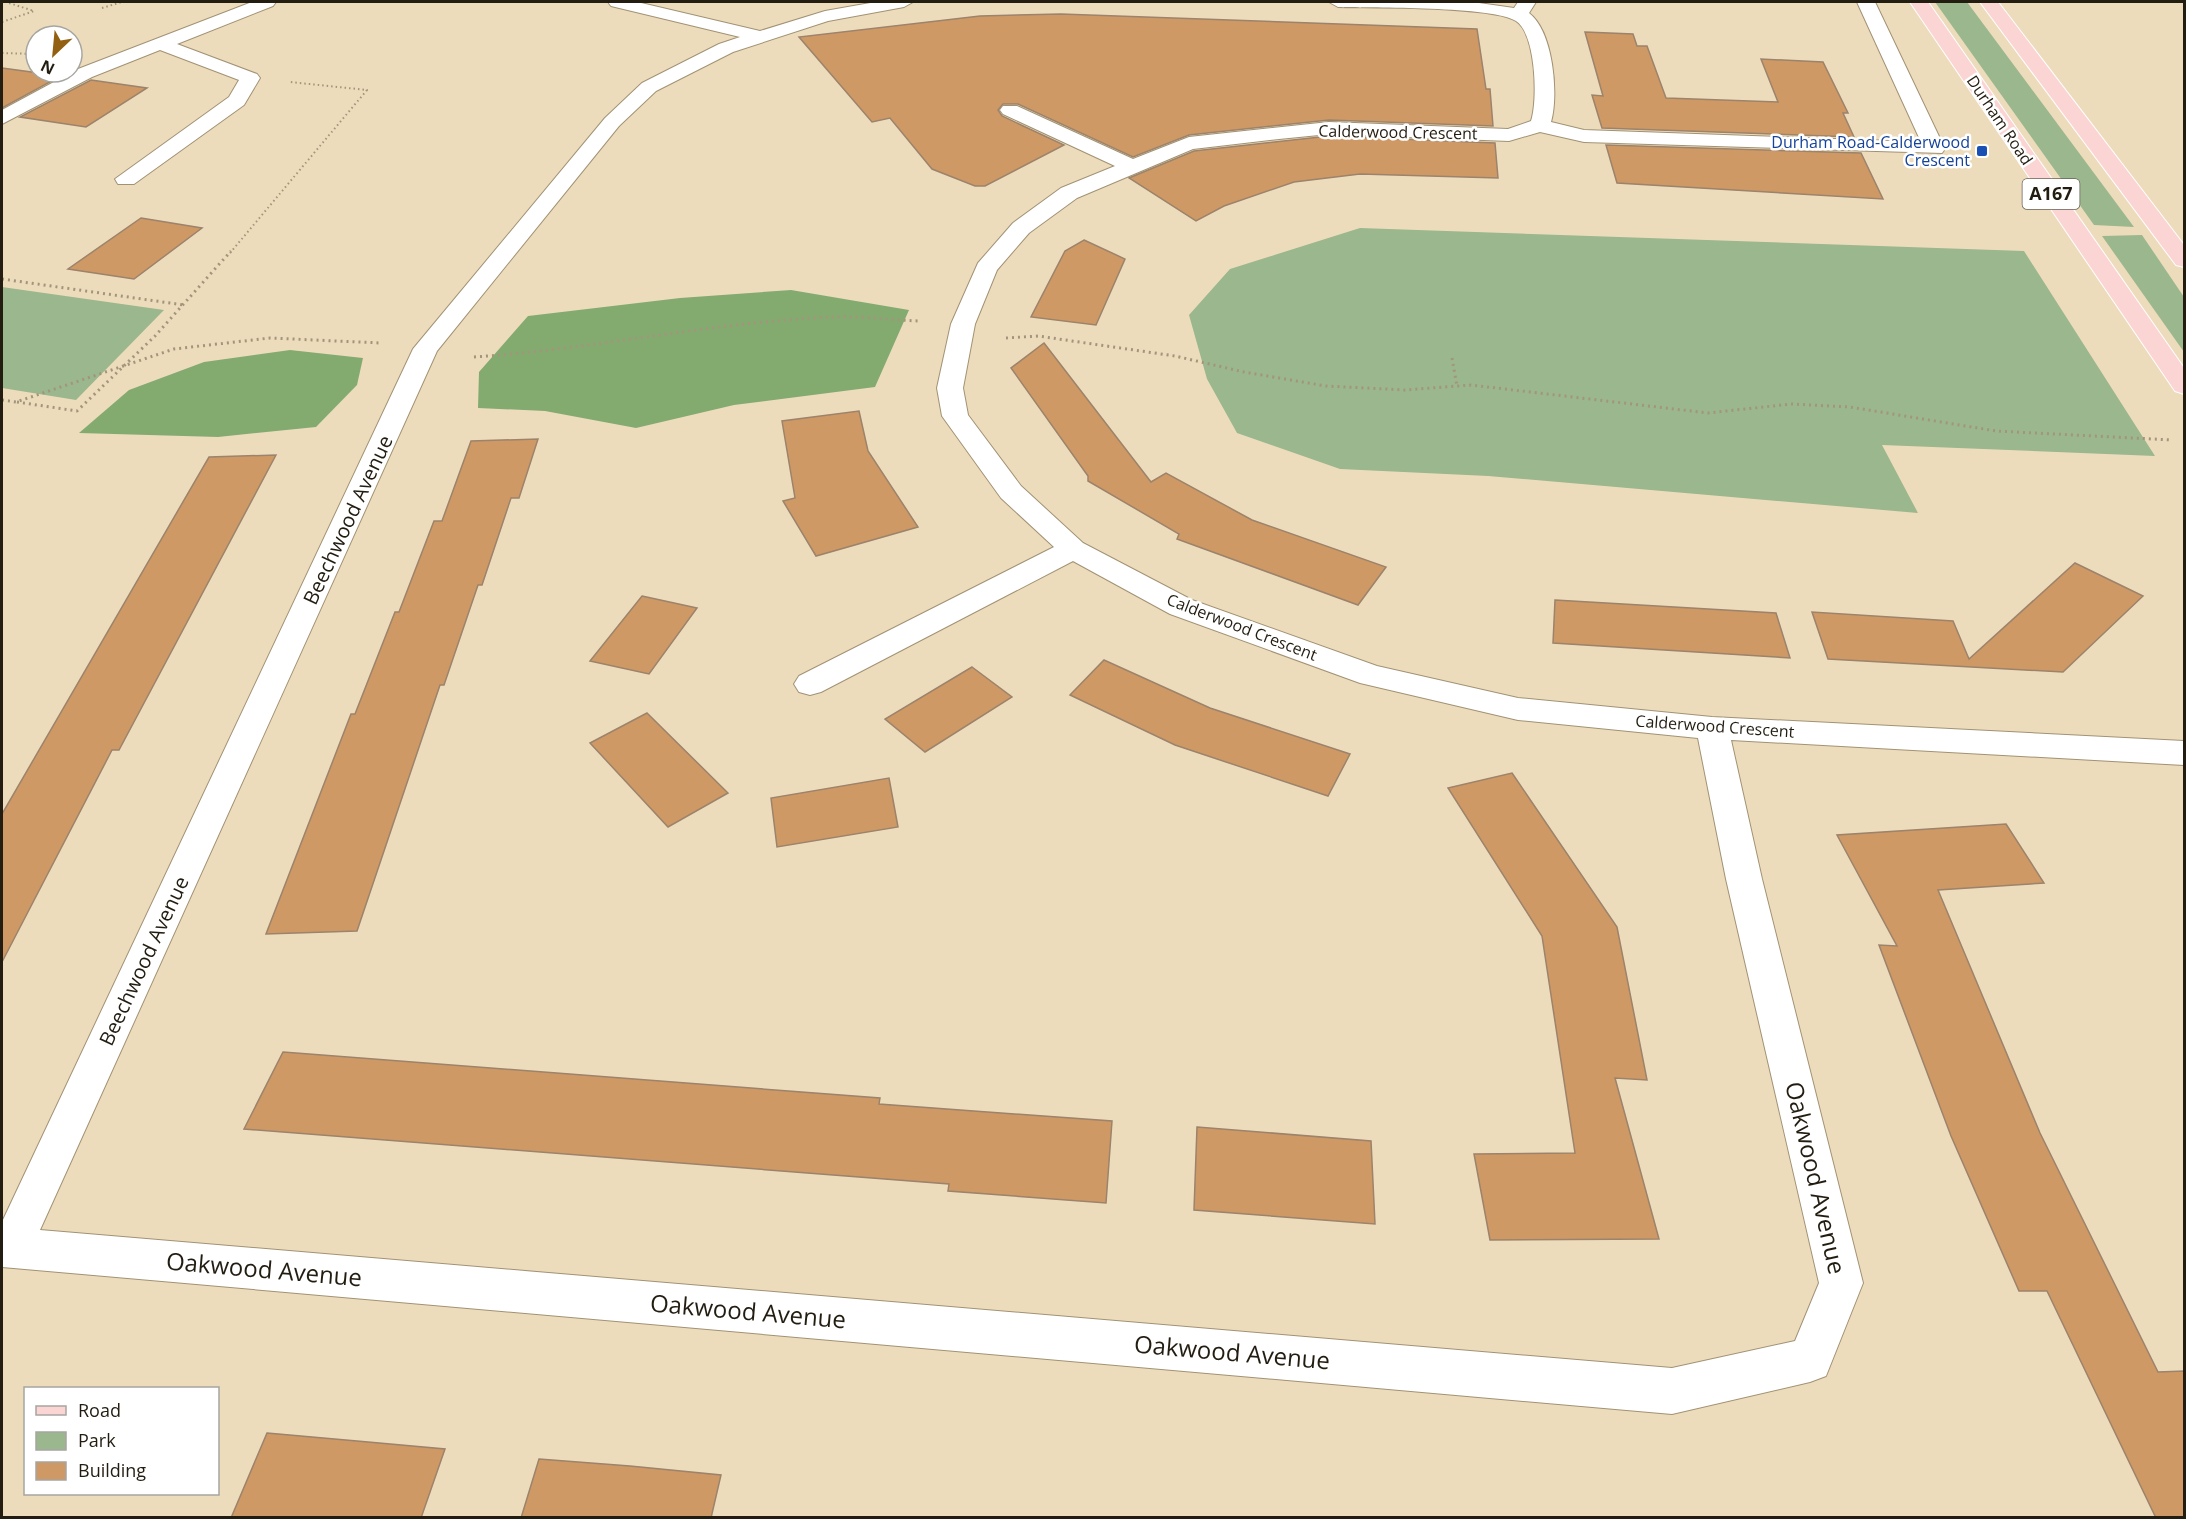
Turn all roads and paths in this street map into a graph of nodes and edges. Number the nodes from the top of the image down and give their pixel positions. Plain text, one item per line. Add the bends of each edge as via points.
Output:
1 (6, 2) edge
2 (122, 2) edge
3 (267, 2) edge
4 (617, 2) edge
5 (904, 2) edge
6 (1338, 2) edge
7 (1866, 2) edge
8 (1919, 2) edge
9 (1989, 2) edge
10 (102, 8) dead end
11 (1523, 8) edge
12 (2, 22) edge
13 (761, 37) junction
14 (159, 44) junction
15 (2, 53) edge
16 (24, 54) edge
17 (250, 78) junction
18 (1010, 110) dead end
19 (2, 117) edge
20 (1540, 125) junction
21 (1131, 166) junction
22 (126, 179) dead end
23 (2184, 260) edge
24 (2, 279) edge
25 (185, 306) junction
26 (963, 324) junction
27 (425, 349) junction
28 (1452, 358) dead end
29 (130, 364) junction
30 (1457, 386) junction
31 (2184, 386) edge
32 (2, 400) edge
33 (16, 402) junction
34 (2172, 440) dead end
35 (1073, 549) junction
36 (810, 684) dead end
37 (1712, 728) junction
38 (2184, 753) edge
39 (6, 1248) edge

1 - 12 path via 34,11
2 - 10 path
3 - 14 street
4 - 13 street
5 - 13 street, Beechwood Avenue via 825,16
6 - 11 street
7 - 20 street via 1935,149 1584,136
8 - 31 main road, Durham Road / A167
9 - 23 main road
11 - 20 street via 1537,39 1546,109
13 - 27 street, Beechwood Avenue via 726,48 649,87 612,122
14 - 17 street
14 - 19 street via 85,73
15 - 16 path
17 - 22 street via 237,101
17 - 25 path via 368,90
18 - 21 street
20 - 21 street, Calderwood Crescent via 1509,135 1329,128 1289,132 1189,143
21 - 26 street, Calderwood Crescent via 1069,193 1022,228 986,268
24 - 25 path
25 - 29 path
26 - 27 path via 835,317 728,326 533,354 472,357
26 - 30 path via 997,338 1038,336 1175,356 1326,386 1405,390
26 - 35 street, Calderwood Crescent via 950,388 956,416 1011,492
27 - 29 path via 370,341 270,338 174,350
27 - 39 street, Beechwood Avenue
28 - 30 path
29 - 33 path
29 - 33 path via 77,411
30 - 34 path via 1708,413 1791,404 1850,407 1996,431
32 - 33 path
35 - 36 street
35 - 37 street, Calderwood Crescent via 1181,607 1371,675 1518,709
37 - 38 street, Calderwood Crescent
37 - 39 street, Oakwood Avenue via 1744,879 1841,1283 1810,1360 1672,1391

